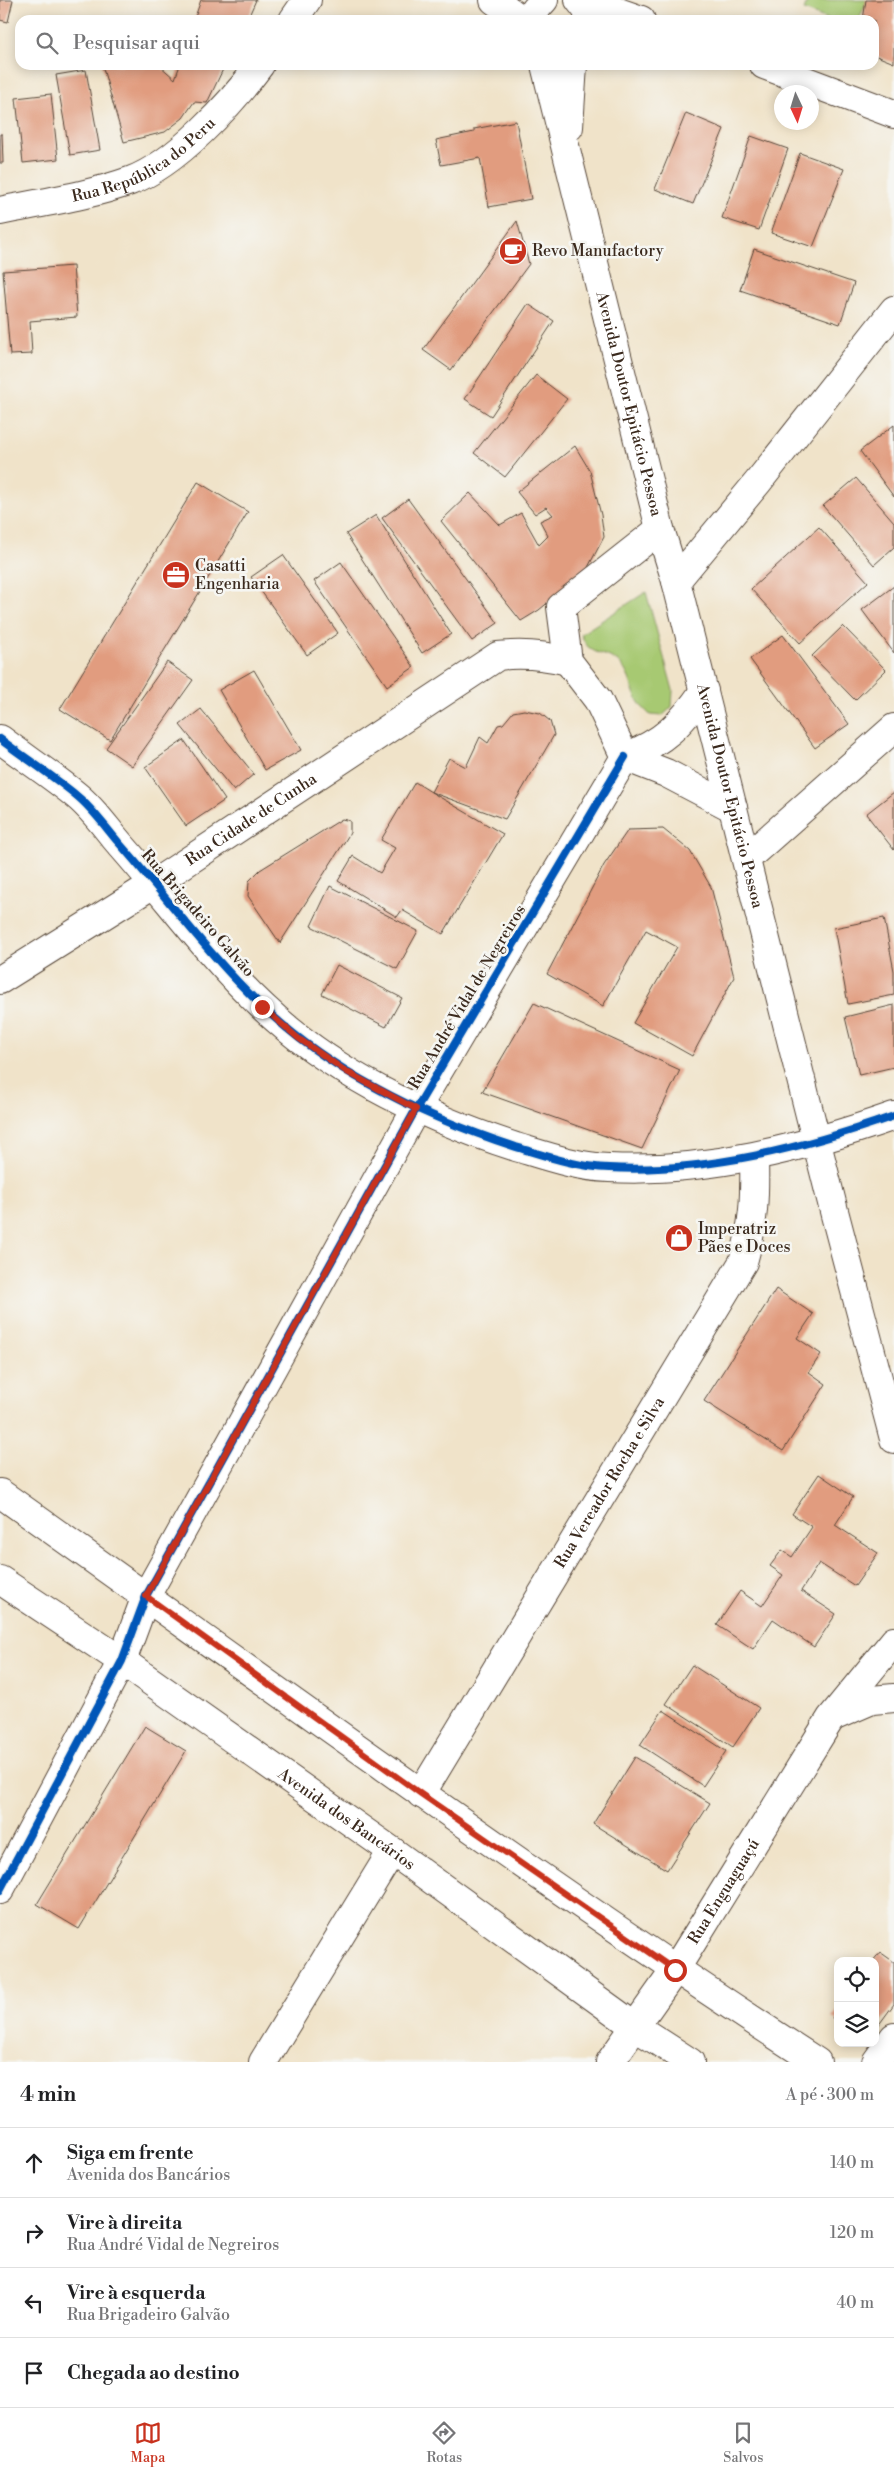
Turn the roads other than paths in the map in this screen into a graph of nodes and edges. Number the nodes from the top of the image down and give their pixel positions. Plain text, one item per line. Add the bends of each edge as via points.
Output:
1 (307, 0) edge
2 (494, 0) edge
3 (544, 0) edge
4 (579, 0) edge
5 (584, 0) edge
6 (296, 15) edge
7 (515, 15) edge
8 (534, 15) edge
9 (588, 15) edge
10 (627, 15) edge
11 (256, 70) edge
12 (546, 70) edge
13 (573, 70) edge
14 (777, 70) edge
15 (894, 114) edge
16 (567, 151) junction
17 (0, 211) edge
18 (894, 310) edge
19 (660, 529) junction
20 (676, 581) junction
21 (568, 661) junction
22 (704, 691) junction
23 (894, 728) edge
24 (0, 740) edge
25 (625, 757) junction
26 (733, 808) junction
27 (747, 858) junction
28 (155, 883) junction
29 (0, 980) edge
30 (416, 1109) junction
31 (894, 1116) edge
32 (817, 1139) junction
33 (754, 1157) junction
34 (894, 1439) edge
35 (0, 1493) edge
36 (2, 1586) edge
37 (146, 1596) junction
38 (894, 1641) edge
39 (122, 1661) junction
40 (894, 1698) edge
41 (831, 1718) junction
42 (421, 1794) junction
43 (392, 1851) junction
44 (0, 1890) edge
45 (675, 1970) junction
46 (634, 2026) junction
47 (894, 2037) edge
48 (263, 2062) edge
49 (610, 2062) edge
50 (690, 2062) edge
51 (817, 2062) edge
52 (876, 2062) edge

1 - 6 street
2 - 7 street
3 - 8 street
4 - 9 street
5 - 10 street
11 - 17 street, Rua República do Peru via 217,115 177,153 132,180 86,194
12 - 16 street, Avenida Doutor Epitácio Pessoa
13 - 16 street, Avenida Doutor Epitácio Pessoa
14 - 15 street
16 - 19 street, Avenida Doutor Epitácio Pessoa
18 - 20 street
19 - 20 street, Avenida Doutor Epitácio Pessoa
19 - 21 street via 561,607
20 - 22 street, Avenida Doutor Epitácio Pessoa
21 - 25 street via 598,700
21 - 28 street, Rua Cidade de Cunha via 521,653 498,656
22 - 25 street via 665,738
22 - 26 street, Avenida Doutor Epitácio Pessoa
23 - 27 street
24 - 28 street, Rua Brigadeiro Galvão via 78,797
25 - 26 street via 666,773
25 - 30 street, Rua André Vidal de Negreiros
26 - 27 street, Avenida Doutor Epitácio Pessoa
27 - 32 street, Avenida Doutor Epitácio Pessoa
28 - 29 street, Rua Cidade de Cunha
28 - 30 street, Rua Brigadeiro Galvão via 262,1007 298,1038 347,1072
30 - 33 street, Rua Brigadeiro Galvão via 480,1135 556,1159 607,1168 675,1167
30 - 37 street, Rua André Vidal de Negreiros
31 - 32 street, Rua Brigadeiro Galvão
32 - 33 street, Rua Brigadeiro Galvão
32 - 34 street, Avenida Doutor Epitácio Pessoa
33 - 42 street, Rua Vereador Rocha e Silva via 755,1204 752,1231 743,1262
35 - 37 street
36 - 39 street, Avenida dos Bancários
37 - 39 street, Rua André Vidal de Negreiros
37 - 42 street
38 - 41 street, Rua Enguaguaçú
39 - 43 street, Avenida dos Bancários
39 - 44 street, Rua André Vidal de Negreiros
40 - 41 street via 872,1700
41 - 45 street, Rua Enguaguaçú
42 - 45 street
43 - 46 street, Avenida dos Bancários
43 - 48 street
45 - 46 street, Rua Enguaguaçú
45 - 51 street
46 - 49 street, Rua Enguaguaçú
46 - 50 street, Avenida dos Bancários
47 - 52 street

